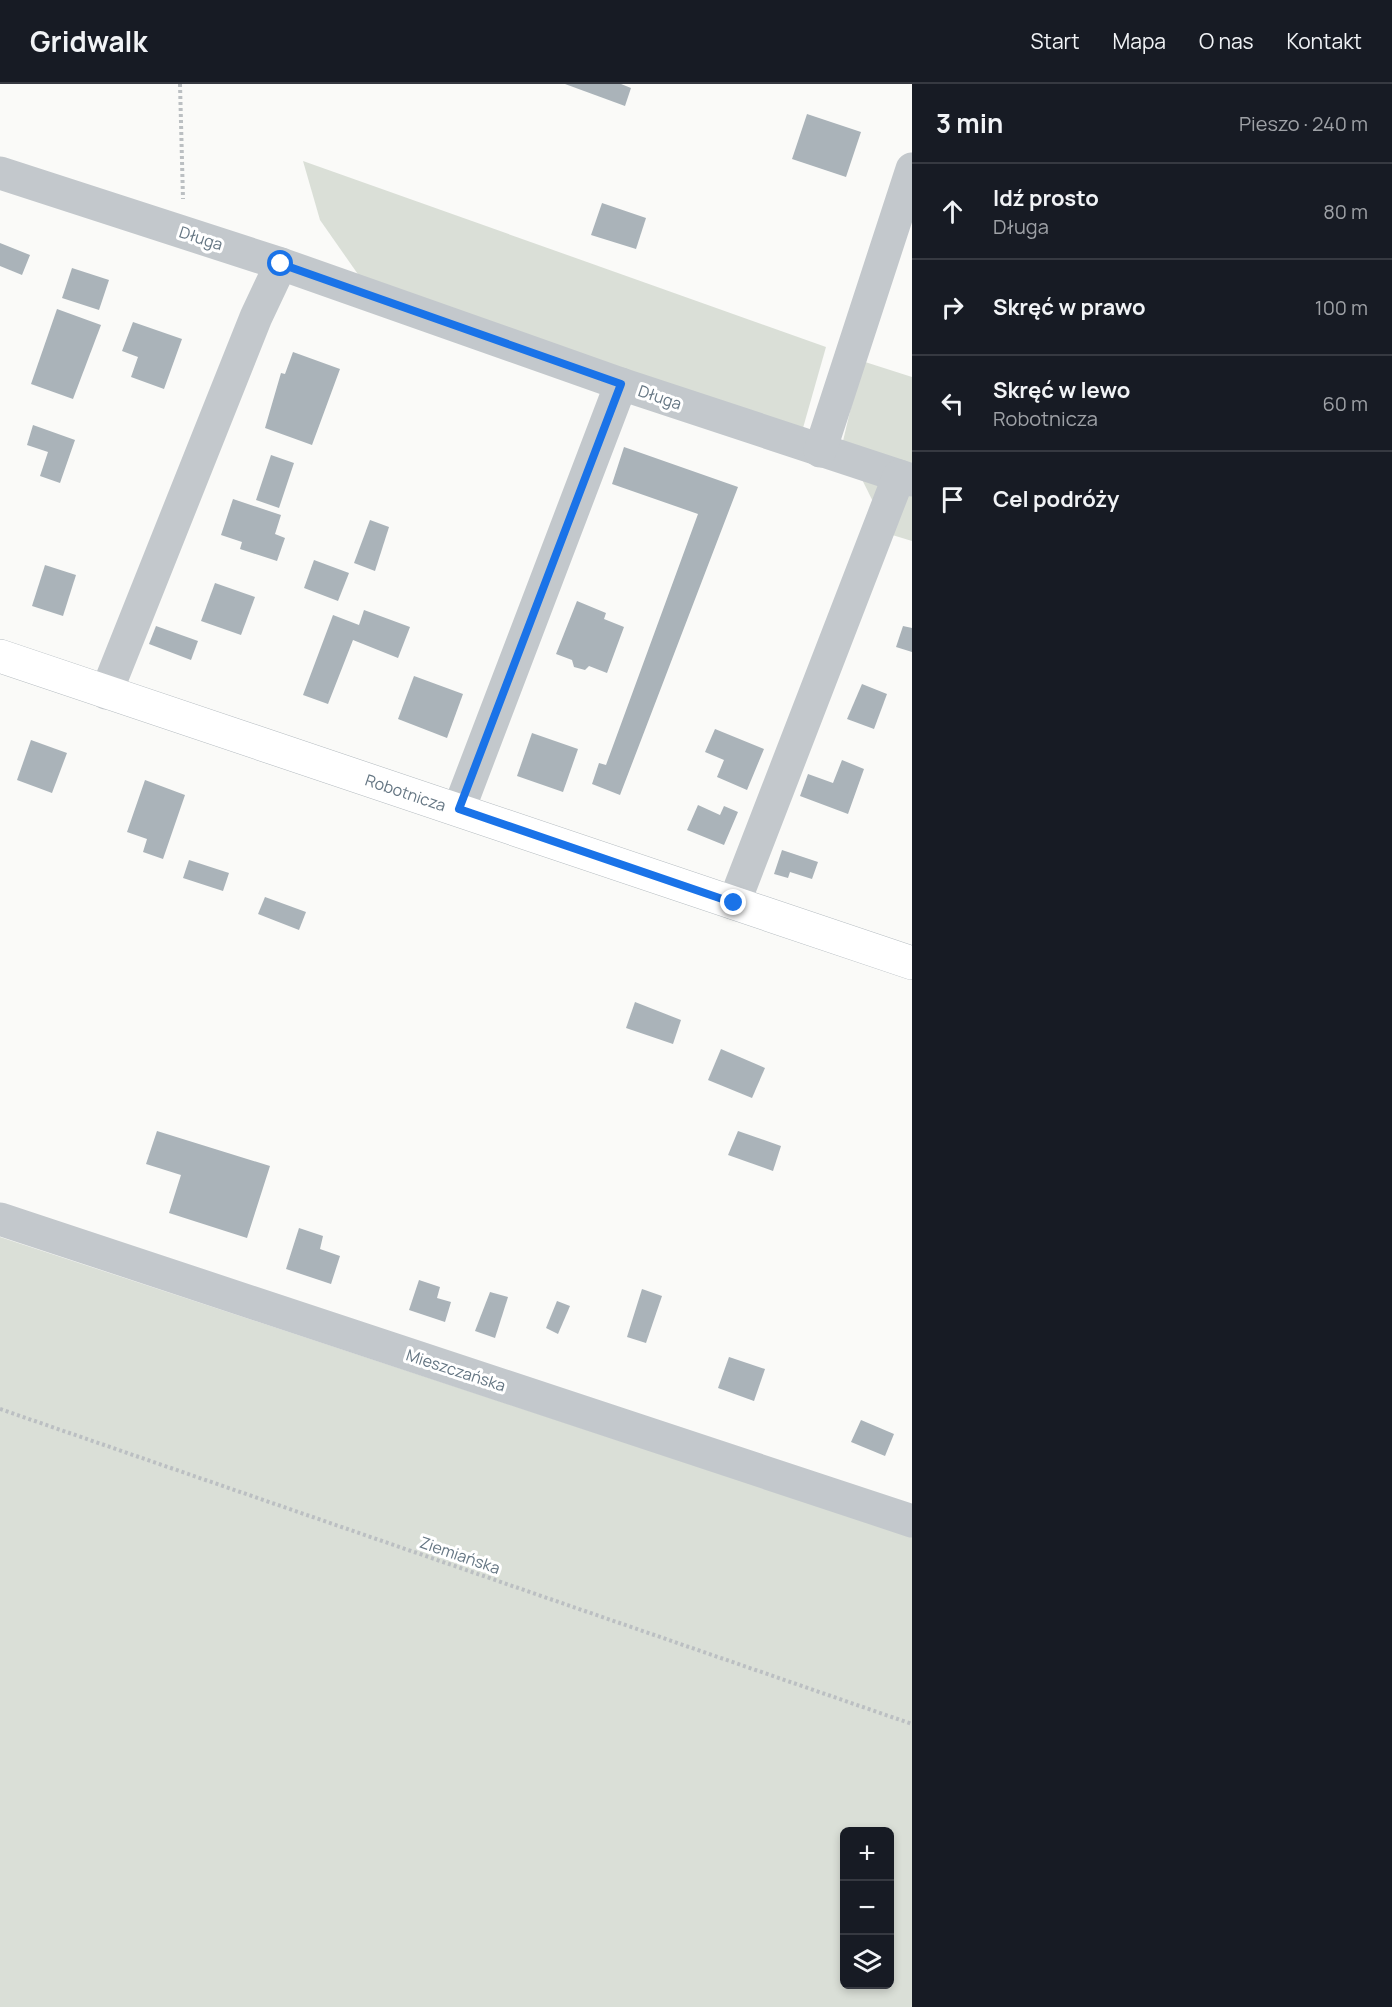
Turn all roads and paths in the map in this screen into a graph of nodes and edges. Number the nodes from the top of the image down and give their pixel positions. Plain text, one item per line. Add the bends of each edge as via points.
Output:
1 (180, 84) edge
2 (912, 169) edge
3 (0, 173) edge
4 (184, 232) junction
5 (281, 264) junction
6 (621, 384) junction
7 (820, 452) junction
8 (906, 478) edge
9 (0, 656) edge
10 (106, 693) junction
11 (459, 809) junction
12 (734, 903) junction
13 (912, 963) edge
14 (0, 1220) edge
15 (0, 1409) edge
16 (912, 1521) edge
17 (912, 1724) edge

1 - 4 path
2 - 7 street
3 - 4 street, Długa
4 - 5 street, Długa
5 - 6 street, Długa
5 - 10 street
6 - 7 street, Długa
6 - 11 street
7 - 8 street, Długa
8 - 12 street
9 - 10 street, Robotnicza
10 - 11 street, Robotnicza
11 - 12 street, Robotnicza
12 - 13 street, Robotnicza
14 - 16 street, Mieszczańska
15 - 17 path, Ziemiańska

